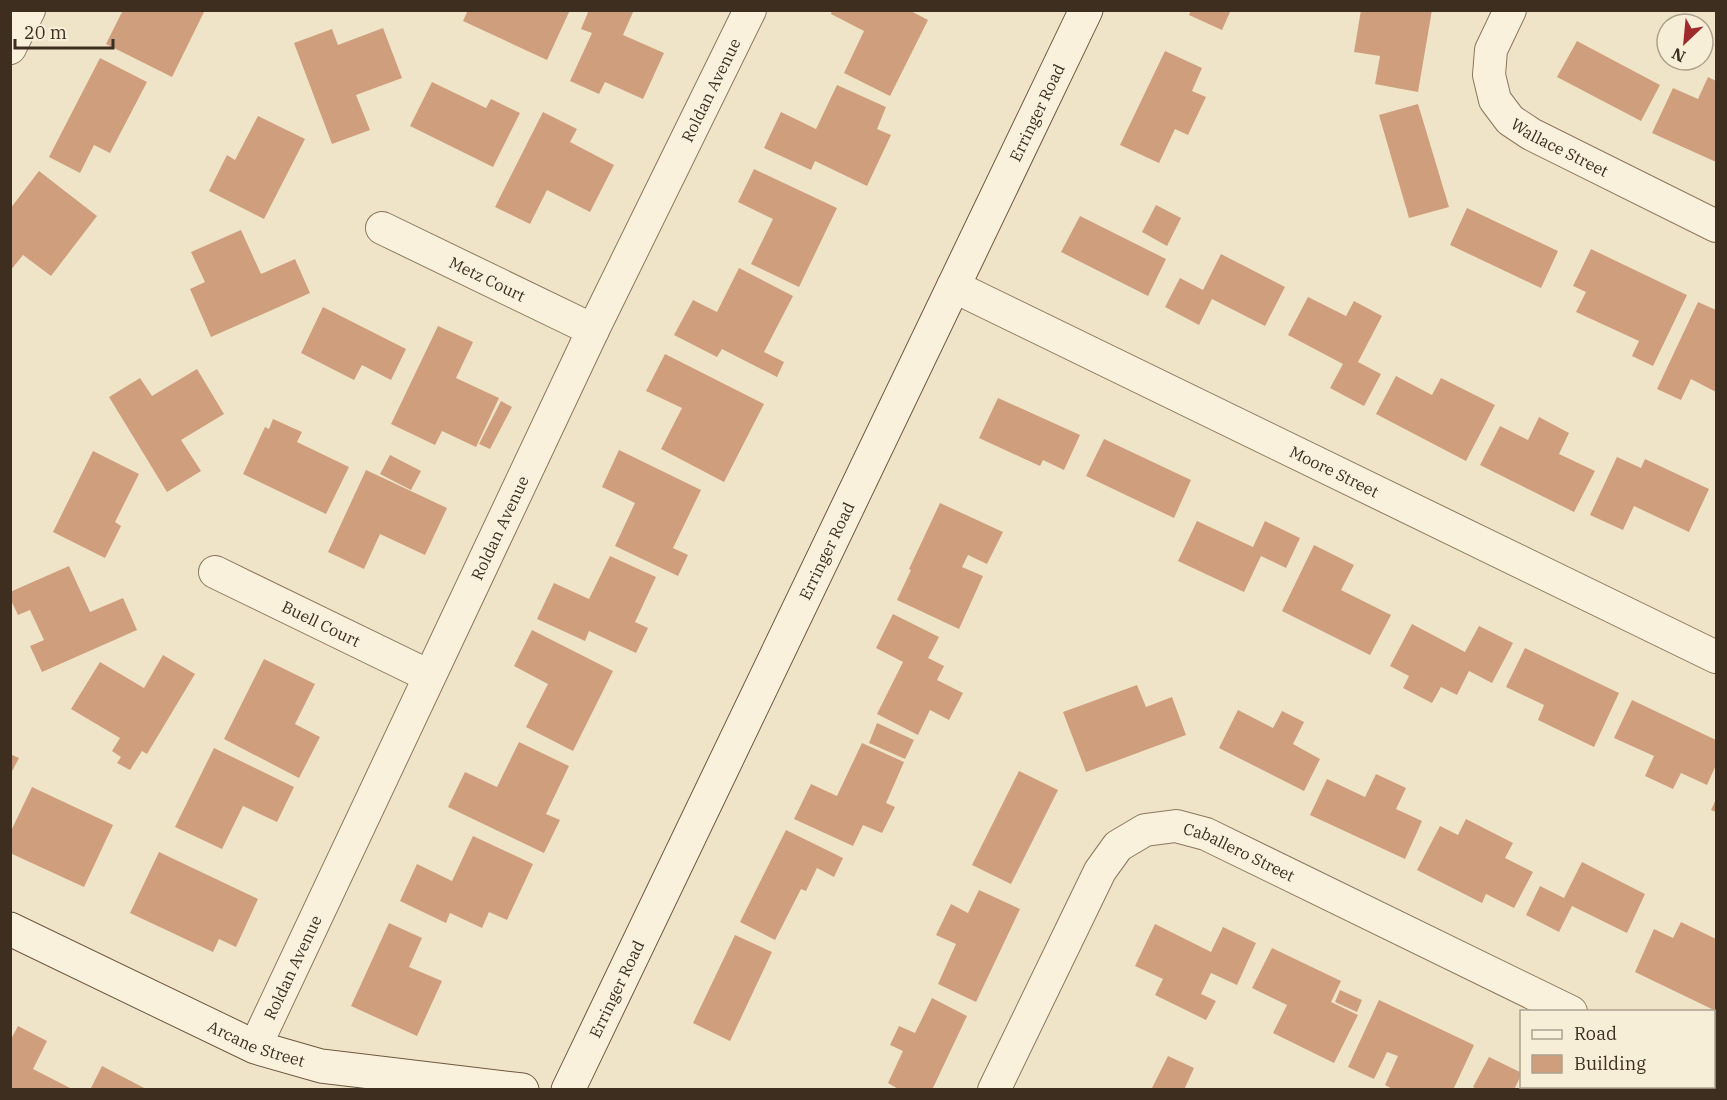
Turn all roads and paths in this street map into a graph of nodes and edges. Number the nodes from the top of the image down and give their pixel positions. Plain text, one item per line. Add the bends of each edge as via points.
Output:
1 (29, 10) edge
2 (750, 10) edge
3 (1086, 10) edge
4 (1510, 10) edge
5 (10, 48) edge
6 (1716, 226) edge
7 (382, 228) dead end
8 (953, 286) junction
9 (593, 330) junction
10 (215, 572) dead end
11 (1716, 657) edge
12 (429, 676) junction
13 (10, 929) edge
14 (1569, 1010) edge
15 (255, 1047) junction
16 (522, 1089) edge
17 (568, 1089) edge
18 (994, 1089) edge

1 - 5 street
2 - 9 street, Roldan Avenue
3 - 8 main road, Erringer Road
4 - 6 street, Wallace Street via 1491,50 1489,75 1495,100 1510,120
7 - 9 street, Metz Court
8 - 11 street, Moore Street
8 - 17 main road, Erringer Road
9 - 12 street, Roldan Avenue
10 - 12 street, Buell Court
12 - 15 street, Roldan Avenue
13 - 15 main road, Arcane Street
14 - 18 street, Caballero Street via 1206,834 1176,826 1144,830 1118,846 1100,871
15 - 16 main road, Arcane Street via 321,1066

